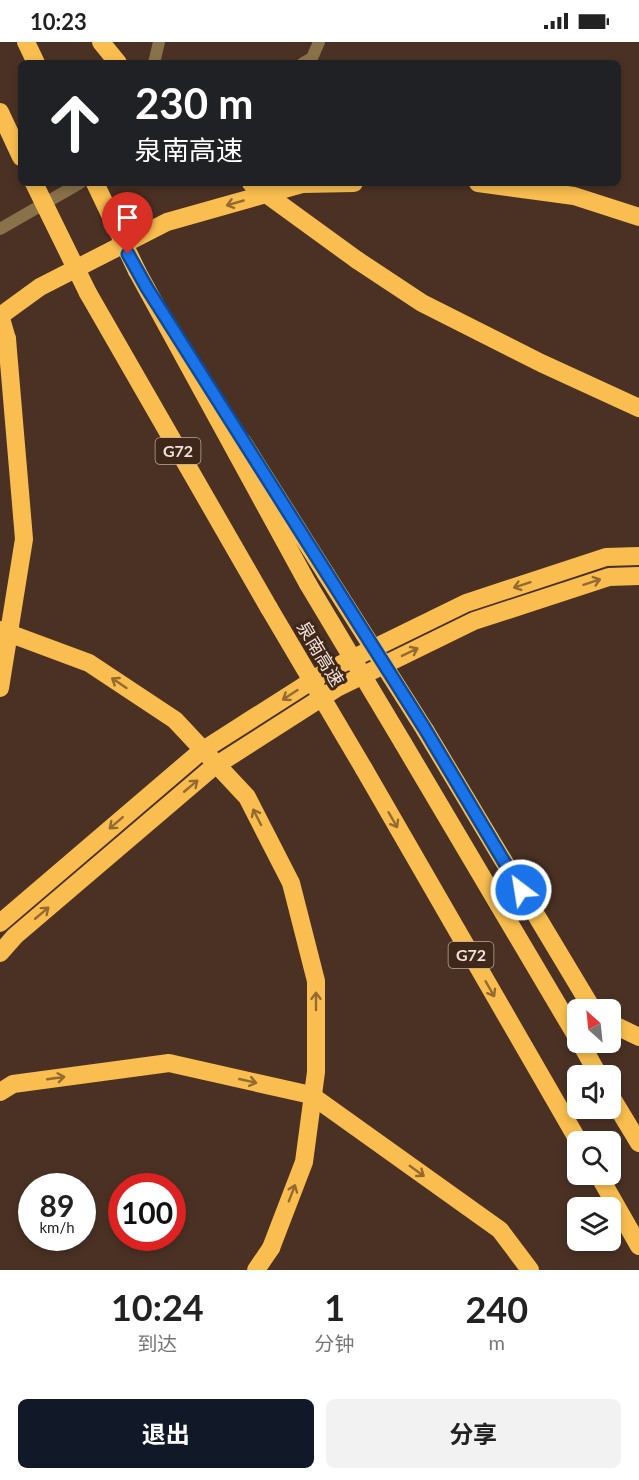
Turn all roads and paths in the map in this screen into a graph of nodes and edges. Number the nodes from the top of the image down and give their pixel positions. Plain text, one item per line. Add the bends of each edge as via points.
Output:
1 (26, 42) edge
2 (101, 42) edge
3 (159, 42) edge
4 (319, 42) edge
5 (35, 60) edge
6 (115, 60) edge
7 (155, 60) edge
8 (308, 60) edge
9 (3, 120) edge
10 (18, 151) edge
11 (35, 186) edge
12 (75, 186) edge
13 (95, 186) edge
14 (255, 186) edge
15 (295, 186) edge
16 (500, 186) edge
17 (639, 217) edge
18 (0, 229) edge
19 (147, 288) junction
20 (0, 315) edge
21 (639, 408) edge
22 (639, 556) edge
23 (639, 576) edge
24 (0, 630) edge
25 (0, 688) edge
26 (0, 923) edge
27 (0, 953) edge
28 (586, 999) edge
29 (567, 1021) edge
30 (621, 1028) edge
31 (639, 1037) edge
32 (0, 1092) edge
33 (621, 1113) edge
34 (573, 1131) edge
35 (639, 1143) edge
36 (604, 1185) edge
37 (639, 1246) edge
38 (256, 1270) edge
39 (530, 1270) edge

1 - 5 highway
2 - 6 highway
3 - 7 street
4 - 8 street
9 - 10 highway
11 -> 34 highway, 泉南高速 / G72, bridge via 88,293
12 - 18 street
13 - 19 highway, 泉南高速 / G72, bridge
14 - 21 highway, bridge via 422,303
15 -> 20 highway via 167,222 40,287
16 - 17 highway via 574,196
19 - 28 highway, bridge via 425,729
19 - 29 highway, 泉南高速 / G72, bridge via 308,584
20 - 25 highway, bridge via 7,339 24,539
22 -> 26 highway via 606,557 466,603 327,671 200,752
27 -> 23 highway via 212,768 337,688 474,621 609,577
38 -> 24 highway, bridge via 271,1248 304,1162 316,1072 315,981 291,884 247,797 175,720 89,663
30 - 31 highway
32 -> 39 highway via 13,1084 169,1063 311,1095 500,1230
33 - 35 highway
36 - 37 highway

